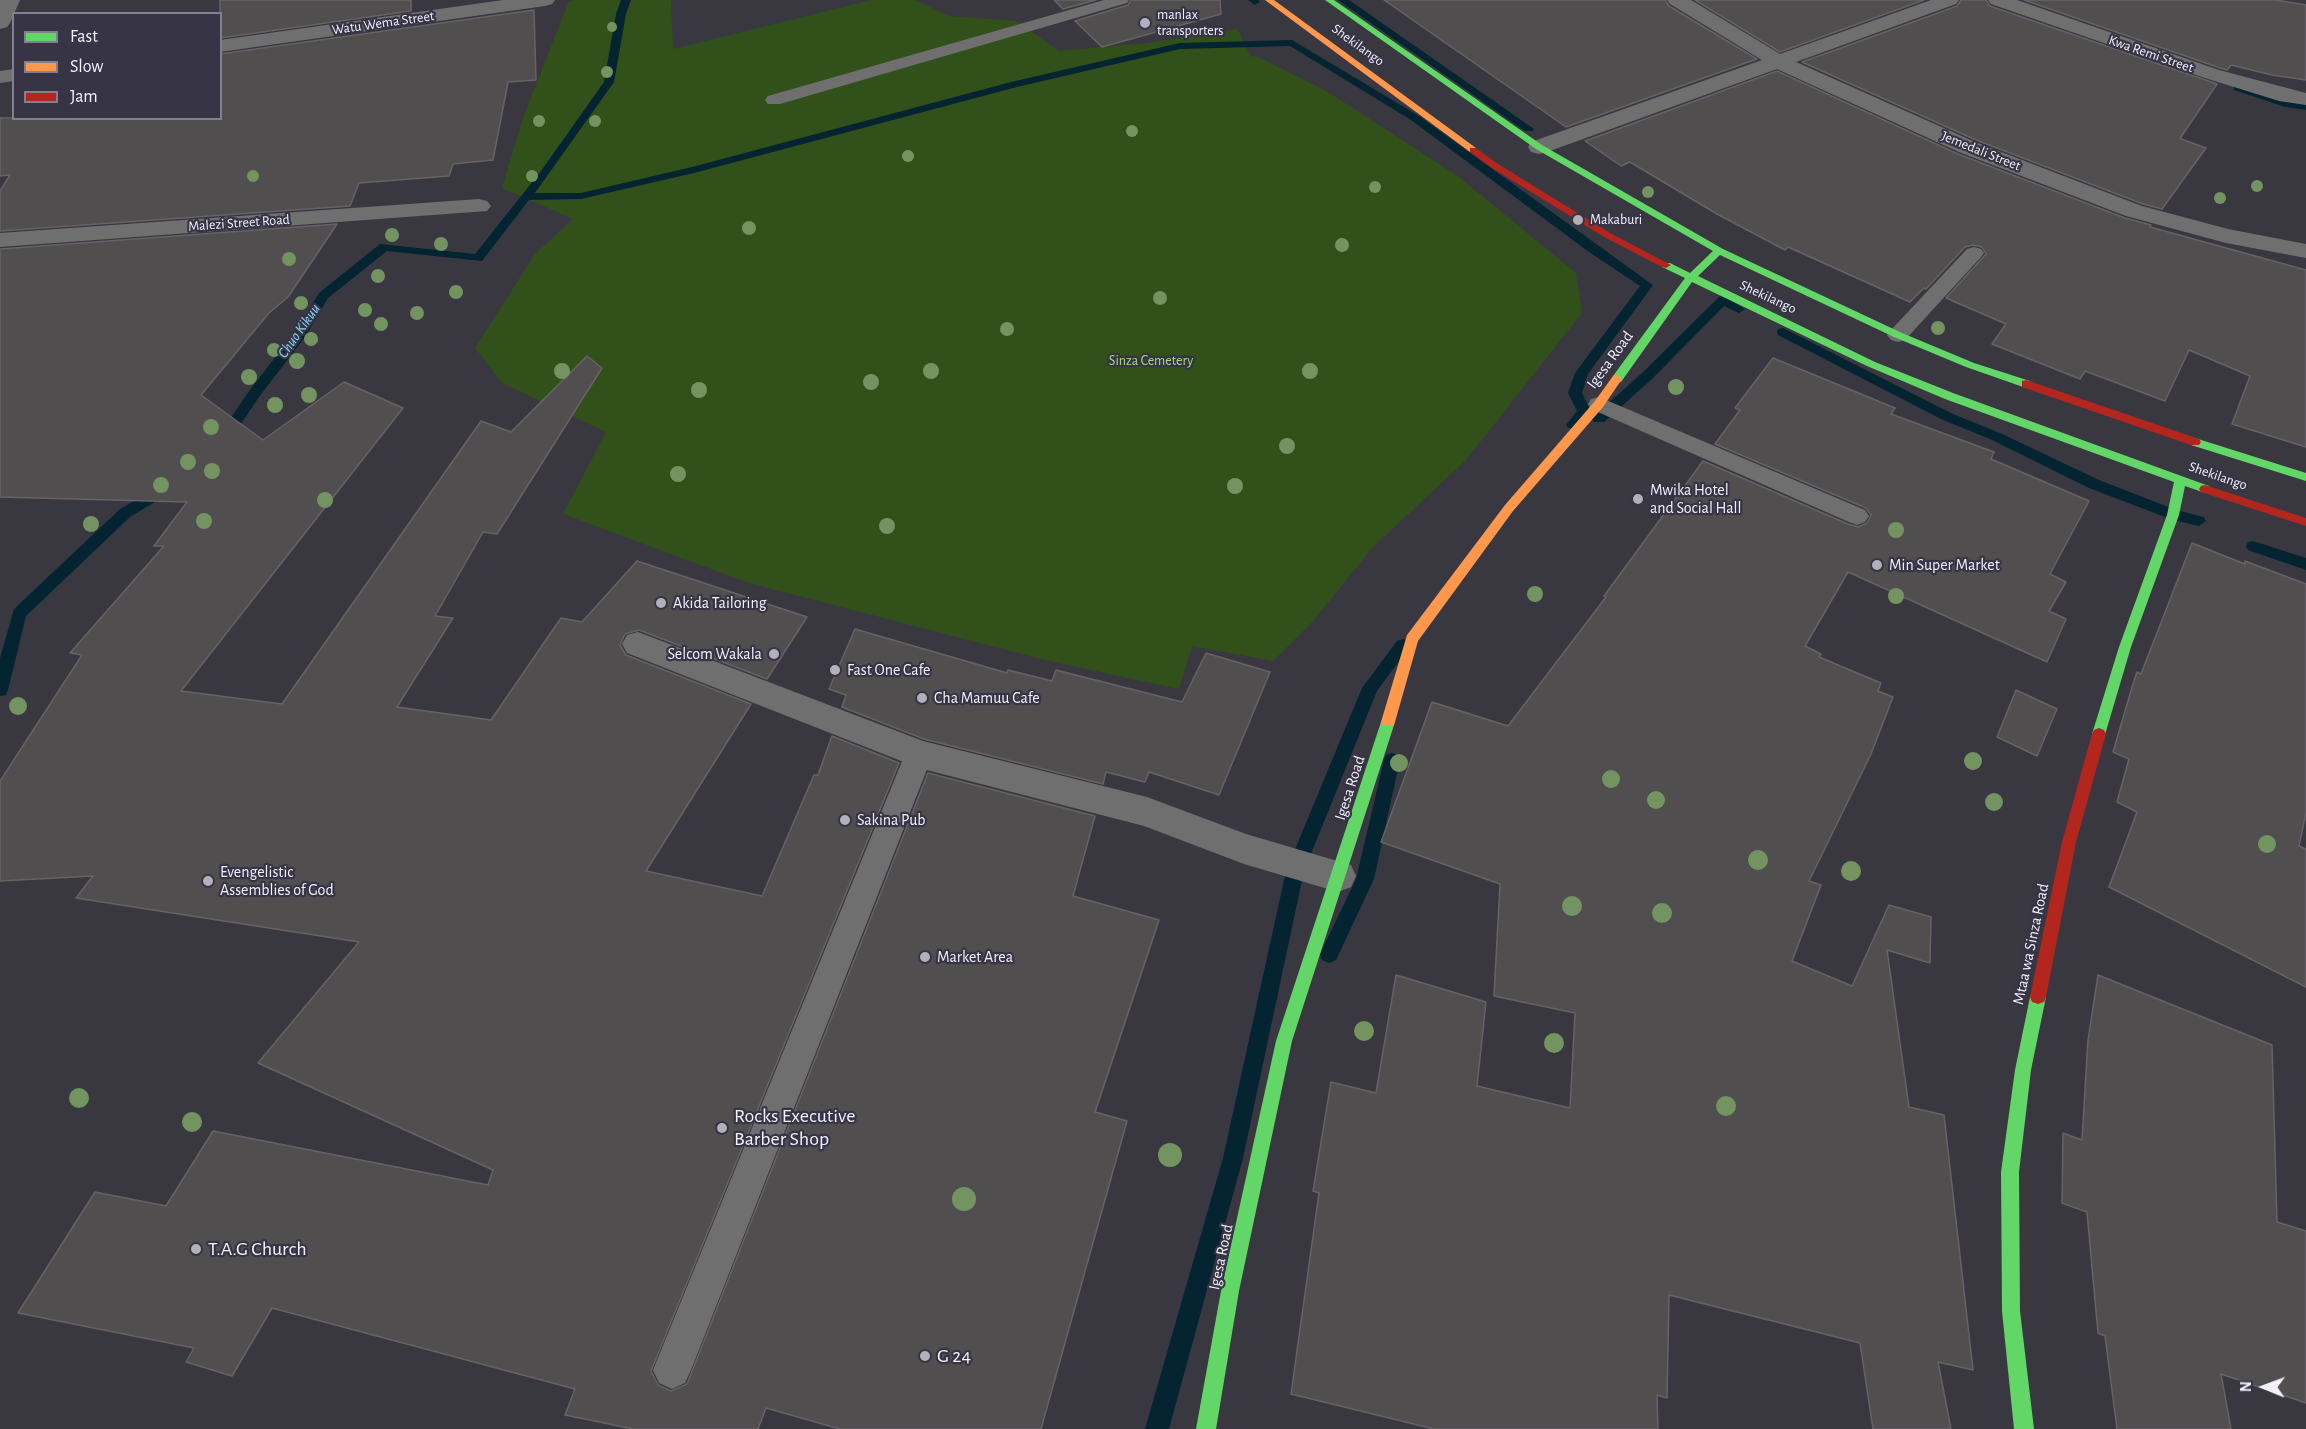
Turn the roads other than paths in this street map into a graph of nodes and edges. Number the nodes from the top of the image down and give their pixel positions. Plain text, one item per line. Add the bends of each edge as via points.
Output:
1 (10, 0) edge
2 (545, 0) edge
3 (1121, 0) edge
4 (1269, 0) edge
5 (1329, 0) edge
6 (1677, 0) edge
7 (1948, 0) edge
8 (1998, 0) edge
9 (0, 23) edge
10 (222, 46) edge
11 (1779, 62) junction
12 (2306, 99) edge
13 (774, 100) dead end
14 (1539, 147) junction
15 (479, 206) dead end
16 (0, 240) edge
17 (1719, 251) junction
18 (2306, 251) edge
19 (1974, 253) dead end
20 (1690, 278) junction
21 (1898, 334) junction
22 (1599, 404) junction
23 (2306, 477) edge
24 (2180, 481) junction
25 (1857, 516) dead end
26 (2306, 522) edge
27 (638, 644) dead end
28 (919, 754) junction
29 (1338, 876) junction
30 (672, 1370) dead end
31 (1206, 1429) edge
32 (2024, 1429) edge

1 - 9 street
2 - 10 street, Watu Wema Street
3 - 13 lane
4 - 20 main road, Shekilango via 1495,166 1609,236
5 - 14 main road, Shekilango
6 - 11 street, Jemedali Street
7 - 11 street
8 - 12 street, Kwa Remi Street via 2212,74
11 - 14 street
11 - 18 street, Jemedali Street via 1967,147 2124,207 2226,236
14 - 17 main road, Shekilango
15 - 16 street, Malezi Street Road
17 - 20 main road, Igesa Road
17 - 21 main road, Shekilango
19 - 21 lane
20 - 22 main road, Igesa Road
20 - 24 main road, Shekilango via 1871,364
21 - 23 main road, Shekilango via 1970,365
22 - 25 lane
22 - 29 main road, Igesa Road via 1509,508 1412,639
24 - 26 main road, Shekilango
24 - 32 main road, Mtaa wa Sinza Road via 2173,515 2125,647 2091,761 2067,853 2023,1070 2010,1172 2011,1311
27 - 28 street
28 - 29 street via 1147,812 1244,849
28 - 30 lane
29 - 31 main road, Igesa Road via 1284,1041 1230,1291

